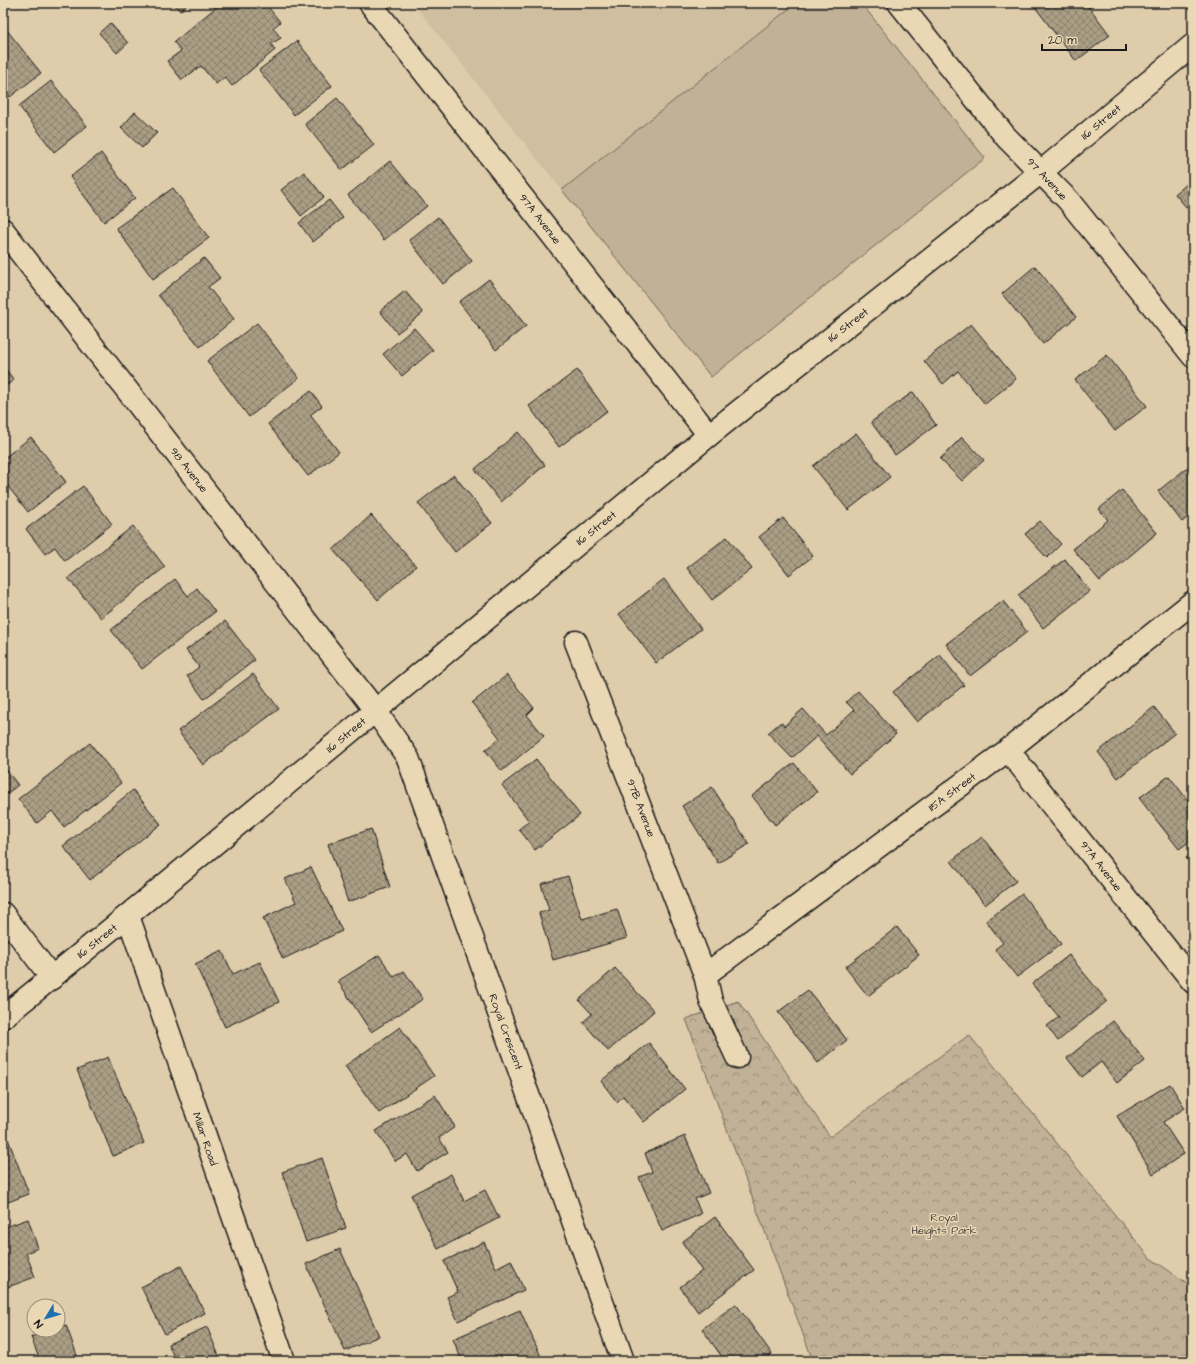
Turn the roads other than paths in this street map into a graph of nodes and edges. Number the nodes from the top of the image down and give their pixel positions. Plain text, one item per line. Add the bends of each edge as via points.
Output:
1 (370, 3) edge
2 (899, 3) edge
3 (1193, 45) edge
4 (1041, 172) junction
5 (3, 230) edge
6 (1193, 356) edge
7 (709, 435) junction
8 (1193, 602) edge
9 (576, 642) dead end
10 (375, 710) junction
11 (1008, 750) junction
12 (3, 914) edge
13 (128, 916) junction
14 (705, 975) junction
15 (52, 978) junction
16 (1193, 982) edge
17 (3, 1017) edge
18 (736, 1057) dead end
19 (284, 1361) edge
20 (623, 1361) edge

1 - 7 street, 97A Avenue
2 - 4 street, 97 Avenue via 1006,137
3 - 4 street, 116 Street
4 - 6 street, 97 Avenue via 1068,200
4 - 7 street, 116 Street
5 - 10 street, 98 Avenue
7 - 10 street, 116 Street
8 - 11 street, 115A Street
9 - 14 street, 97B Avenue
10 - 13 street, 116 Street
10 - 20 street, Royal Crescent via 408,758
11 - 14 street, 115A Street
11 - 16 street, 97A Avenue
12 - 15 street
13 - 15 street, 116 Street
13 - 19 street, Millar Road
14 - 18 street, 97B Avenue via 711,1001
15 - 17 street, 116 Street

